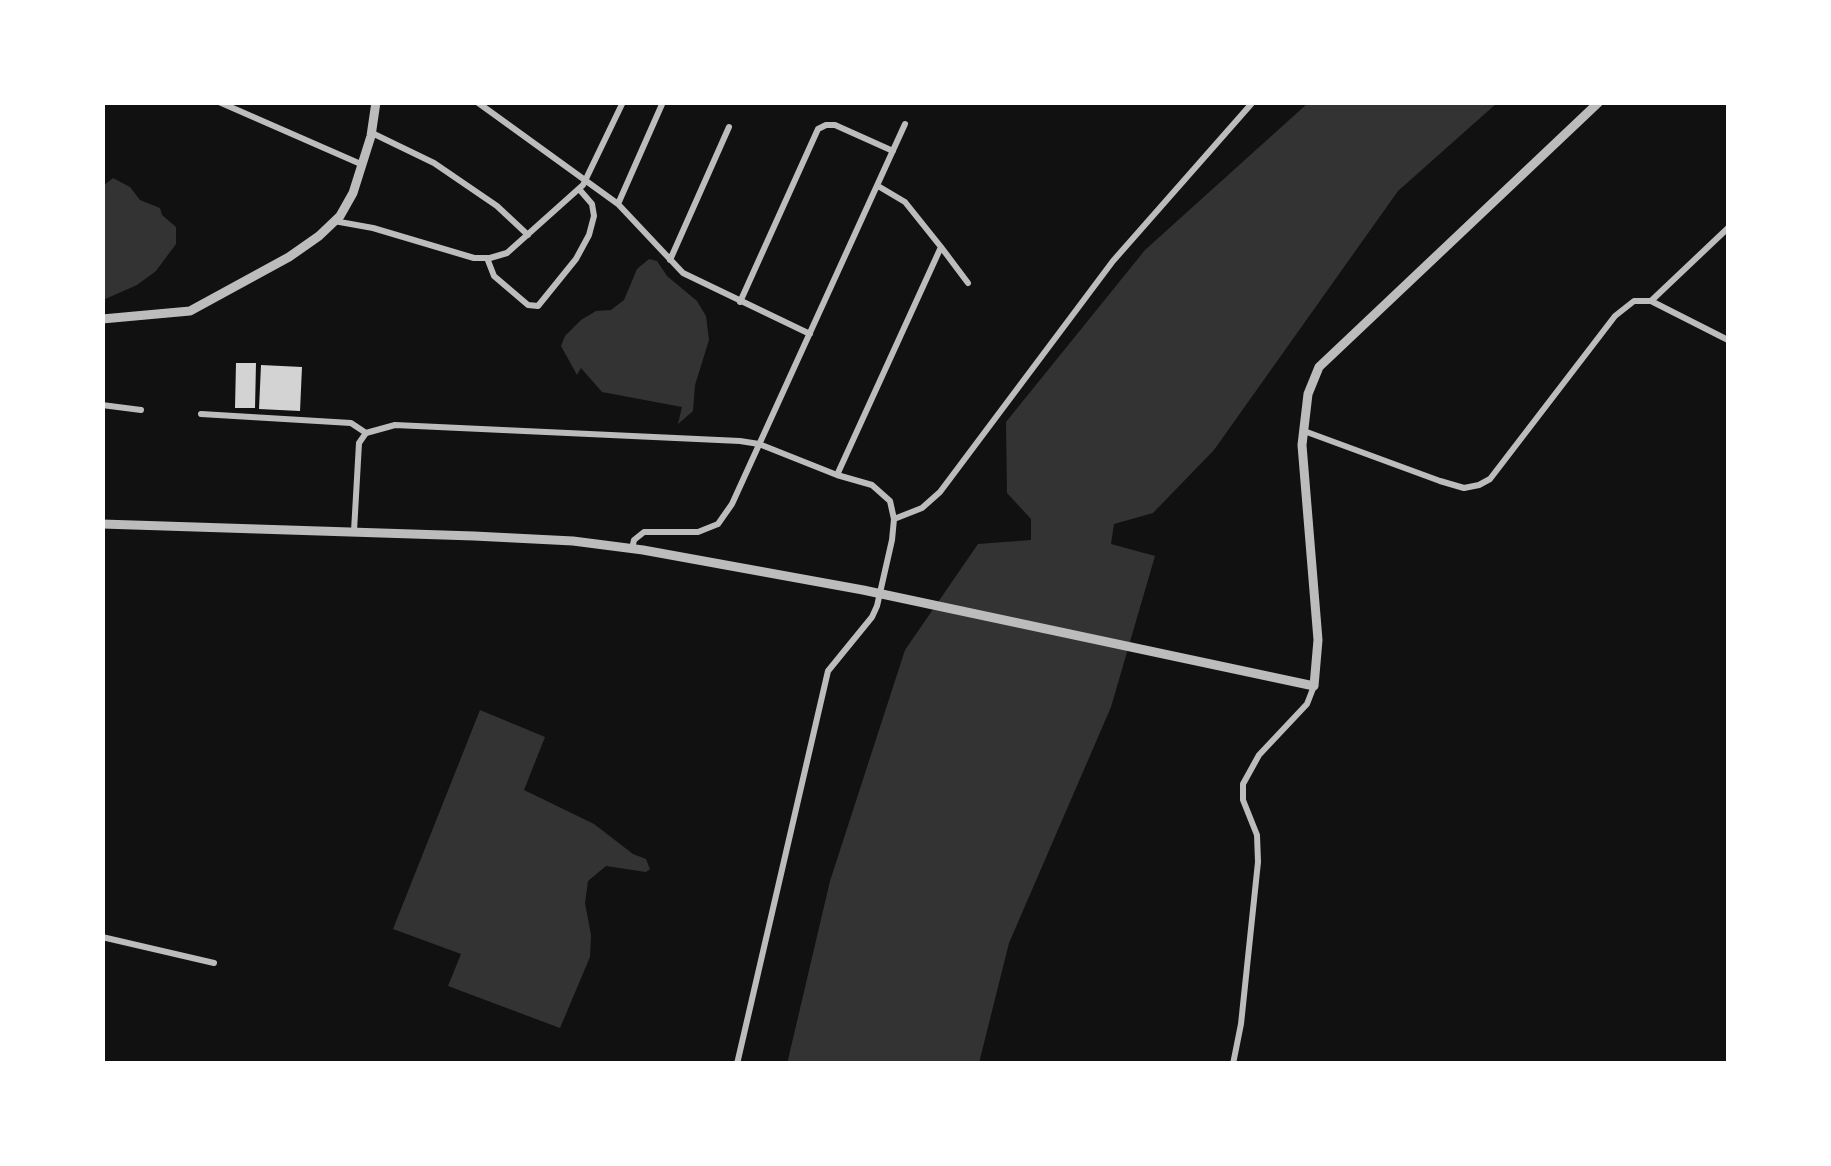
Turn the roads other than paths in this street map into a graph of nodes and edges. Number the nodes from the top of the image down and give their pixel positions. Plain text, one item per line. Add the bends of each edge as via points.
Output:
1 (219, 102) edge
2 (376, 102) edge
3 (477, 102) edge
4 (623, 102) edge
5 (663, 102) edge
6 (1253, 102) edge
7 (1599, 102) edge
8 (906, 124) dead end
9 (729, 127) dead end
10 (372, 132) junction
11 (893, 151) junction
12 (363, 165) junction
13 (586, 180) junction
14 (878, 186) junction
15 (579, 189) junction
16 (618, 204) junction
17 (334, 221) junction
18 (1728, 228) edge
19 (528, 234) junction
20 (941, 248) junction
21 (487, 258) junction
22 (670, 260) junction
23 (968, 282) dead end
24 (1651, 301) junction
25 (740, 302) junction
26 (102, 319) edge
27 (810, 334) junction
28 (1728, 340) edge
29 (102, 405) edge
30 (141, 410) dead end
31 (201, 414) dead end
32 (1303, 431) junction
33 (366, 432) junction
34 (759, 444) junction
35 (837, 475) junction
36 (894, 519) junction
37 (102, 524) edge
38 (354, 531) junction
39 (632, 548) junction
40 (1314, 686) junction
41 (102, 937) edge
42 (214, 963) dead end
43 (737, 1064) edge
44 (1233, 1064) edge

1 - 12 street
2 - 10 street
3 - 13 street
4 - 13 street
5 - 16 street
6 - 36 street via 1121,251 940,492
7 - 32 street via 1320,367
8 - 11 street
9 - 22 street
10 - 12 street
10 - 19 street via 468,185
11 - 14 street
11 - 25 street via 835,125 818,130
12 - 17 street
13 - 15 street
13 - 16 street
14 - 20 street via 905,202
14 - 27 street
15 - 19 street
15 - 21 street via 592,204 590,235 538,306 494,276
16 - 22 street
17 - 21 street
17 - 26 street via 289,257 190,312
18 - 24 street
19 - 21 street
20 - 23 street
20 - 35 street
22 - 25 street
24 - 28 street
24 - 32 street via 1634,300 1615,316 1479,485 1440,482
25 - 27 street
27 - 34 street
29 - 30 street
31 - 33 street via 342,422
32 - 40 street via 1318,640
33 - 34 street via 395,425
33 - 38 street via 359,443
34 - 35 street
34 - 39 street via 718,524 698,532 644,532
35 - 36 street via 882,491
36 - 43 street via 877,606 828,672
37 - 38 street
38 - 39 street
39 - 40 street
40 - 44 street via 1307,704 1259,755 1242,784 1258,862
41 - 42 street

